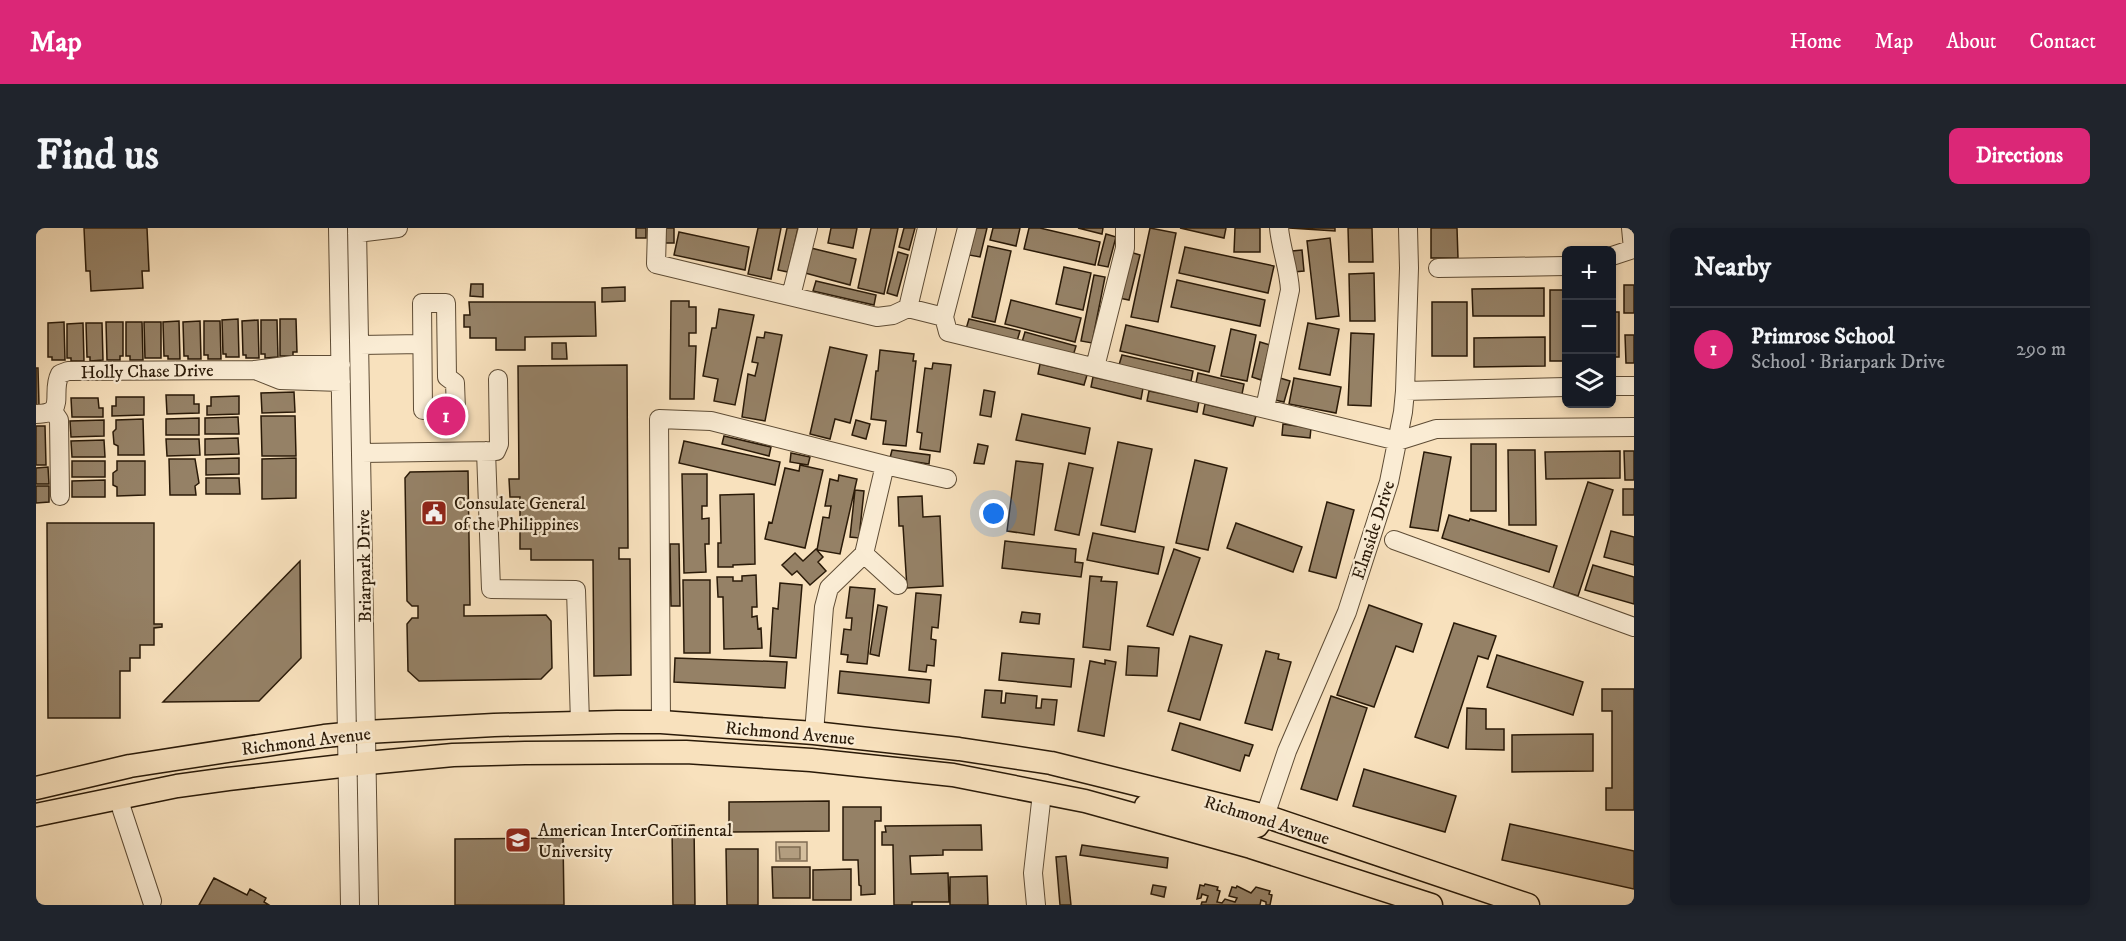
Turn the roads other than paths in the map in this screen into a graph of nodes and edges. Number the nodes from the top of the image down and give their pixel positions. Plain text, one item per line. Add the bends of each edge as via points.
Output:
1 (338, 228) edge
2 (398, 228) edge
3 (657, 228) edge
4 (808, 228) edge
5 (927, 228) edge
6 (967, 228) edge
7 (1125, 228) edge
8 (1279, 228) edge
9 (1408, 228) edge
10 (1631, 228) edge
11 (357, 230) edge
12 (1616, 254) edge
13 (1562, 266) edge
14 (1438, 268) dead end
15 (792, 296) junction
16 (908, 308) junction
17 (944, 316) junction
18 (422, 344) junction
19 (360, 345) junction
20 (1095, 367) junction
21 (341, 373) junction
22 (498, 379) dead end
23 (1616, 386) edge
24 (1634, 386) edge
25 (1562, 387) edge
26 (1405, 391) junction
27 (1265, 408) junction
28 (44, 413) edge
29 (1634, 427) edge
30 (1398, 441) junction
31 (486, 451) junction
32 (362, 453) junction
33 (885, 465) junction
34 (947, 480) dead end
35 (60, 496) dead end
36 (1394, 540) dead end
37 (864, 554) junction
38 (898, 585) dead end
39 (1634, 627) edge
40 (661, 722) junction
41 (580, 723) junction
42 (357, 733) junction
43 (814, 733) junction
44 (587, 752) junction
45 (811, 760) junction
46 (358, 764) junction
47 (130, 766) junction
48 (36, 788) edge
49 (1161, 790) junction
50 (1042, 792) junction
51 (120, 798) junction
52 (60, 810) junction
53 (1122, 812) junction
54 (36, 815) edge
55 (1265, 816) junction
56 (1466, 895) edge
57 (152, 901) dead end
58 (350, 905) edge
59 (369, 905) edge
60 (1036, 905) edge
61 (1431, 905) edge
62 (1527, 905) edge

1 - 21 street, Briarpark Drive
2 - 11 street
3 - 15 street via 656,264
4 - 15 street
5 - 16 street
6 - 17 street
7 - 20 street via 1125,248
8 - 27 street via 1290,290
9 - 26 street, Elmside Drive
10 - 12 street via 1633,249
11 - 19 street, Briarpark Drive
13 - 14 street
15 - 16 street via 877,316 893,315
16 - 17 street
17 - 20 street via 948,332
18 - 18 street via 423,410 456,410 455,383 447,377 446,303 422,303
18 - 19 street
19 - 32 street, Briarpark Drive
20 - 27 street
21 - 28 street, Holly Chase Drive via 254,369 68,371 60,374 57,381 57,406
21 - 42 street, Briarpark Drive
22 - 31 street via 500,444 496,451
23 - 24 street
25 - 26 street
26 - 30 street, Elmside Drive
27 - 30 street
28 - 35 street via 59,420
29 - 30 street via 1436,429
30 - 55 street, Elmside Drive via 1389,482 1347,612 1287,751
31 - 32 street
31 - 41 street via 491,589 576,590
32 - 42 street, Briarpark Drive
33 - 34 street
33 - 37 street
33 - 40 street via 711,421 659,419
36 - 39 street
37 - 38 street
37 - 43 street via 828,588
40 - 41 main road, Richmond Avenue
40 - 43 main road, Richmond Avenue
41 - 42 main road, Richmond Avenue
41 - 44 main road
42 - 46 street, Briarpark Drive
42 - 47 main road, Richmond Avenue
43 - 45 main road
43 - 49 main road, Richmond Avenue via 1023,758
44 - 45 main road, Richmond Avenue via 686,752
44 - 46 main road, Richmond Avenue via 453,755
45 - 50 main road, Richmond Avenue via 953,775
46 - 51 main road, Richmond Avenue via 228,779
46 - 58 street, Briarpark Drive
46 - 59 street, Briarpark Drive
47 - 48 main road, Richmond Avenue
47 - 52 main road via 113,786 86,791
49 - 50 main road via 1121,794 1054,780
49 - 55 main road, Richmond Avenue
50 - 53 main road, Richmond Avenue
50 - 60 street via 1033,873
51 - 52 main road, Richmond Avenue
51 - 57 street
52 - 54 main road, Richmond Avenue
53 - 55 main road via 1141,805 1249,827 1257,826
53 - 61 main road, Richmond Avenue via 1251,847
55 - 56 main road, Richmond Avenue
56 - 62 main road, Richmond Avenue

